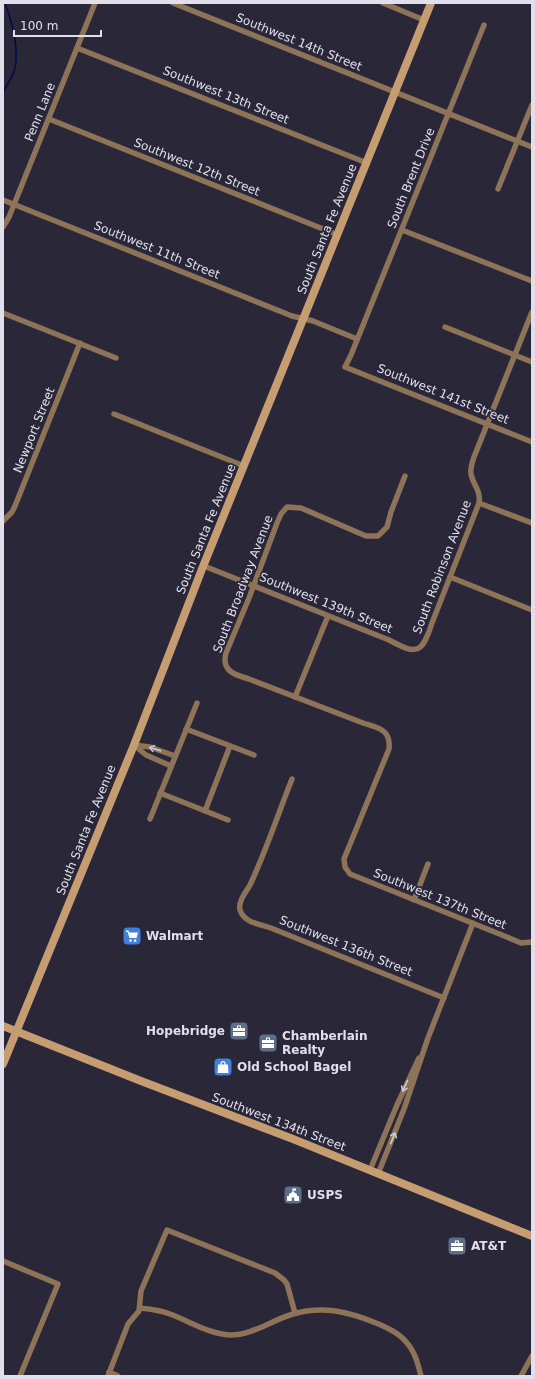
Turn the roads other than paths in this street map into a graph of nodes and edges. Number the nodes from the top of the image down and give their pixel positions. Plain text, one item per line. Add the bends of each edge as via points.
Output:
1 (95, 3) edge
2 (173, 3) edge
3 (383, 3) edge
4 (431, 3) edge
5 (424, 20) junction
6 (484, 25) dead end
7 (77, 48) junction
8 (395, 92) junction
9 (532, 105) edge
10 (448, 113) junction
11 (48, 119) junction
12 (517, 141) junction
13 (532, 147) edge
14 (366, 163) junction
15 (498, 189) dead end
16 (3, 200) edge
17 (14, 204) junction
18 (3, 227) edge
19 (402, 230) junction
20 (338, 235) junction
21 (532, 282) edge
22 (532, 312) edge
23 (3, 313) edge
24 (304, 319) junction
25 (445, 327) dead end
26 (357, 339) junction
27 (80, 344) junction
28 (515, 355) junction
29 (116, 358) dead end
30 (532, 362) edge
31 (345, 367) joint
32 (114, 414) dead end
33 (487, 424) junction
34 (532, 442) edge
35 (244, 466) junction
36 (405, 476) dead end
37 (479, 503) junction
38 (3, 521) edge
39 (532, 523) edge
40 (204, 566) junction
41 (450, 577) junction
42 (253, 586) junction
43 (532, 610) edge
44 (328, 616) junction
45 (418, 648) joint
46 (295, 697) junction
47 (197, 703) dead end
48 (186, 729) junction
49 (134, 745) junction
50 (230, 746) junction
51 (254, 755) dead end
52 (175, 756) junction
53 (171, 766) junction
54 (292, 779) dead end
55 (160, 793) junction
56 (205, 811) junction
57 (150, 819) dead end
58 (228, 820) dead end
59 (428, 864) dead end
60 (414, 900) junction
61 (474, 923) junction
62 (532, 942) edge
63 (444, 998) junction
64 (3, 1026) edge
65 (16, 1031) junction
66 (428, 1038) junction
67 (3, 1064) edge
68 (370, 1170) junction
69 (378, 1174) junction
70 (532, 1236) edge
71 (3, 1261) edge
72 (140, 1308) junction
73 (295, 1313) junction
74 (532, 1357) edge
75 (530, 1366) edge
76 (108, 1374) edge
77 (20, 1376) edge
78 (118, 1376) edge
79 (421, 1376) edge
80 (521, 1376) edge

1 - 7 street, Penn Lane
2 - 8 street, Southwest 14th Street
3 - 5 street
4 - 5 main road, South Santa Fe Avenue
5 - 8 main road, South Santa Fe Avenue
6 - 10 street, South Brent Drive
7 - 11 street, Penn Lane
7 - 14 street, Southwest 13th Street
8 - 10 street, Southwest 14th Street
8 - 14 main road, South Santa Fe Avenue
9 - 12 street
10 - 12 street, Southwest 14th Street
10 - 19 street, South Brent Drive
11 - 17 street, Penn Lane
11 - 20 street, Southwest 12th Street
12 - 13 street, Southwest 14th Street
12 - 15 street
14 - 20 main road, South Santa Fe Avenue
16 - 17 street, Southwest 11th Street
17 - 18 street, Penn Lane
17 - 24 street, Southwest 11th Street via 290,316
19 - 21 street
19 - 26 street, South Brent Drive
20 - 24 main road, South Santa Fe Avenue
22 - 28 street, South Robinson Avenue
23 - 27 street
24 - 26 street
24 - 35 main road, South Santa Fe Avenue
25 - 28 street
26 - 31 street, South Brent Drive
27 - 29 street
27 - 38 street, Newport Street via 17,502
28 - 30 street
28 - 33 street, South Robinson Avenue
31 - 33 street, Southwest 141st Street
32 - 35 street
33 - 34 street, Southwest 141st Street
33 - 37 street, South Robinson Avenue via 472,464 471,474 479,492
35 - 40 main road, South Santa Fe Avenue
36 - 42 street, South Broadway Avenue via 387,527 378,536 366,536 301,508 287,508 277,523
37 - 39 street
37 - 41 street, South Robinson Avenue
40 - 42 street, Southwest 139th Street
40 - 49 main road, South Santa Fe Avenue
41 - 43 street
41 - 45 street, South Robinson Avenue via 427,639
42 - 44 street, Southwest 139th Street
42 - 46 street, South Broadway Avenue via 226,653 226,666 236,675
44 - 45 street, Southwest 139th Street via 404,648
44 - 46 street
46 - 60 street, Southwest 137th Street via 363,724 378,727 388,735 390,749 344,859 345,867 356,878
47 - 48 street
48 - 50 street
48 - 52 street
52 -> 49 street via 150,747
49 - 53 street via 146,755
49 - 65 main road, South Santa Fe Avenue
50 - 51 street
50 - 56 street
52 - 53 street
53 - 55 street
54 - 63 street, Southwest 136th Street via 241,902 242,914 250,921
55 - 56 street
55 - 57 street
56 - 58 street
59 - 60 street
60 - 61 street, Southwest 137th Street
61 - 62 street, Southwest 137th Street via 521,944
61 - 63 street
63 - 66 street
64 - 65 main road, Southwest 134th Street
65 - 67 main road, South Santa Fe Avenue
65 - 68 main road, Southwest 134th Street
66 -> 68 street
69 -> 66 street
68 - 69 main road, Southwest 134th Street
69 - 70 main road, Southwest 134th Street
71 - 77 street via 58,1284
72 - 73 street via 159,1310 214,1332 230,1335 248,1332
72 - 73 street via 141,1291 166,1230 275,1273 287,1284
72 - 76 street via 128,1324
73 - 79 street via 316,1310 340,1311 393,1330 410,1347
74 - 75 street
75 - 80 street
76 - 78 street

